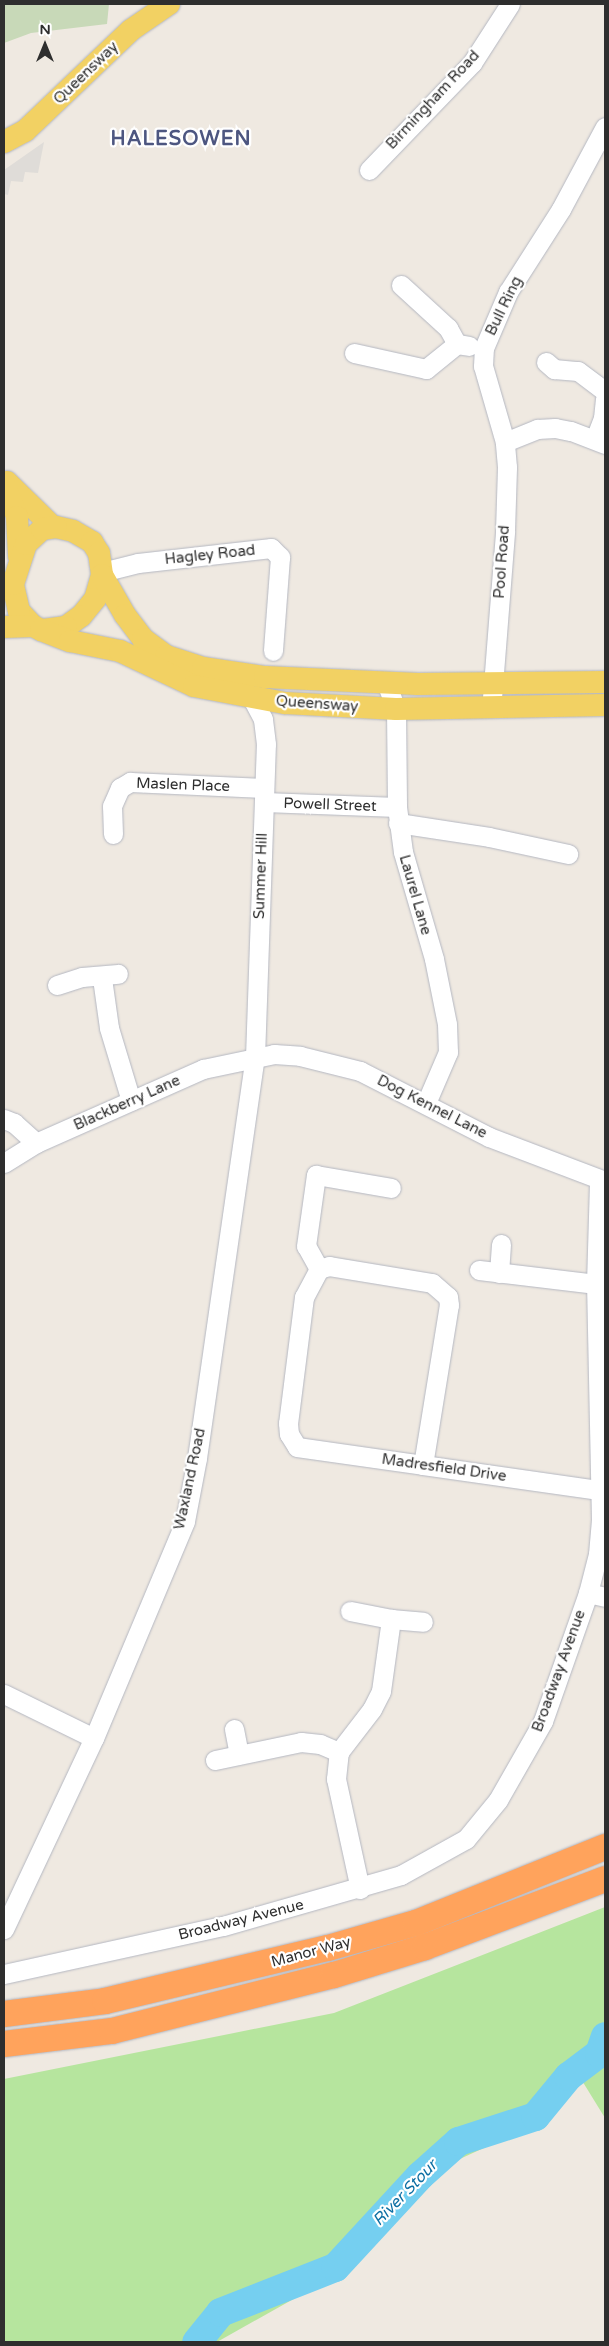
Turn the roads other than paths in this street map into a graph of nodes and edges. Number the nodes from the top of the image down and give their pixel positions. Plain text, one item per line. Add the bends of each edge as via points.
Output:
1 (169, 4) edge
2 (510, 4) edge
3 (605, 127) edge
4 (4, 142) edge
5 (369, 170) dead end
6 (401, 285) dead end
7 (457, 344) junction
8 (484, 348) junction
9 (354, 353) dead end
10 (546, 362) dead end
11 (605, 392) edge
12 (605, 399) edge
13 (600, 441) edge
14 (505, 442) junction
15 (4, 479) edge
16 (4, 484) edge
17 (53, 527) junction
18 (18, 560) junction
19 (101, 566) junction
20 (8, 590) edge
21 (4, 627) edge
22 (37, 628) junction
23 (273, 651) dead end
24 (386, 682) junction
25 (605, 682) edge
26 (493, 683) junction
27 (252, 698) junction
28 (605, 706) edge
29 (396, 709) junction
30 (491, 709) junction
31 (264, 795) junction
32 (397, 815) junction
33 (114, 834) dead end
34 (568, 854) dead end
35 (57, 985) dead end
36 (255, 1057) junction
37 (131, 1101) junction
38 (426, 1103) junction
39 (4, 1119) edge
40 (36, 1143) junction
41 (4, 1163) edge
42 (602, 1181) edge
43 (391, 1188) dead end
44 (501, 1244) dead end
45 (319, 1269) junction
46 (479, 1270) dead end
47 (499, 1273) junction
48 (596, 1284) junction
49 (423, 1465) junction
50 (599, 1490) junction
51 (597, 1595) edge
52 (350, 1611) dead end
53 (391, 1619) junction
54 (423, 1622) dead end
55 (4, 1694) edge
56 (234, 1729) dead end
57 (94, 1738) junction
58 (339, 1752) junction
59 (239, 1755) junction
60 (215, 1760) dead end
61 (605, 1847) edge
62 (605, 1879) edge
63 (360, 1889) junction
64 (4, 1929) edge
65 (4, 1974) edge
66 (4, 2014) edge
67 (4, 2044) edge

1 - 4 main road, Queensway via 131,30 25,131
2 - 5 street, Birmingham Road via 472,63
3 - 8 street, Bull Ring via 508,292
6 - 7 street via 448,328
7 - 8 street
7 - 9 street via 426,369
8 - 14 street, Bull Ring via 486,383
10 - 11 street via 554,369 578,371
12 - 13 street
13 - 14 street via 571,430 537,429
14 - 26 street, Pool Road via 505,531
15 - 17 main road
16 - 18 main road via 19,527
17 - 18 main road via 32,535
17 - 19 main road via 83,536
18 - 20 main road
19 - 22 main road via 95,599 81,616 66,627
19 - 23 street, Hagley Road via 271,548 280,557
19 - 24 main road, Queensway via 125,615 143,639 166,656 202,668 246,674
20 - 22 main road via 19,612
21 - 22 main road
22 - 27 main road, Queensway via 70,641 120,651 194,686
24 - 26 main road, Queensway
24 - 29 street, Laurel Lane
25 - 26 main road, Queensway
26 - 30 street, Pool Road
27 - 29 main road, Queensway via 318,706
27 - 31 street, Summer Hill via 263,719
28 - 30 main road, Queensway
29 - 30 main road, Queensway
29 - 32 street, Laurel Lane
31 - 32 street, Powell Street
31 - 33 street, Maslen Place via 130,782 120,788 112,806
31 - 36 street, Summer Hill
32 - 34 street, Powell Street
32 - 38 street, Laurel Lane via 447,1024 448,1052
35 - 37 street via 82,977 110,976 109,1028
36 - 37 street, Blackberry Lane via 202,1069
36 - 38 street, Dog Kennel Lane via 283,1054 329,1062 360,1071
36 - 57 street, Waxland Road via 185,1521
37 - 40 street, Blackberry Lane
38 - 42 street, Dog Kennel Lane via 490,1137
39 - 40 street via 14,1123
40 - 41 street, Blackberry Lane
42 - 48 street, Broadway Avenue
43 - 45 street via 316,1175 306,1246
44 - 47 street
45 - 49 street via 329,1266 432,1283 448,1297
45 - 49 street, Madresfield Drive via 304,1297 288,1423 292,1441 297,1446
46 - 47 street
47 - 48 street
48 - 50 street, Broadway Avenue
49 - 50 street, Madresfield Drive
50 - 51 street, Broadway Avenue via 601,1520
51 - 63 street, Broadway Avenue via 543,1721 498,1800 466,1839 450,1851 401,1875
52 - 53 street
53 - 54 street
53 - 58 street via 381,1691 372,1709
55 - 57 street
56 - 59 street
57 - 64 street, Waxland Road
58 - 59 street via 320,1744 301,1742
58 - 63 street via 336,1779
59 - 60 street
61 - 66 highway, Manor Way via 416,1923 328,1948 105,2001
62 - 67 highway, Manor Way via 425,1946 334,1975 112,2031
63 - 65 street, Broadway Avenue via 205,1930

